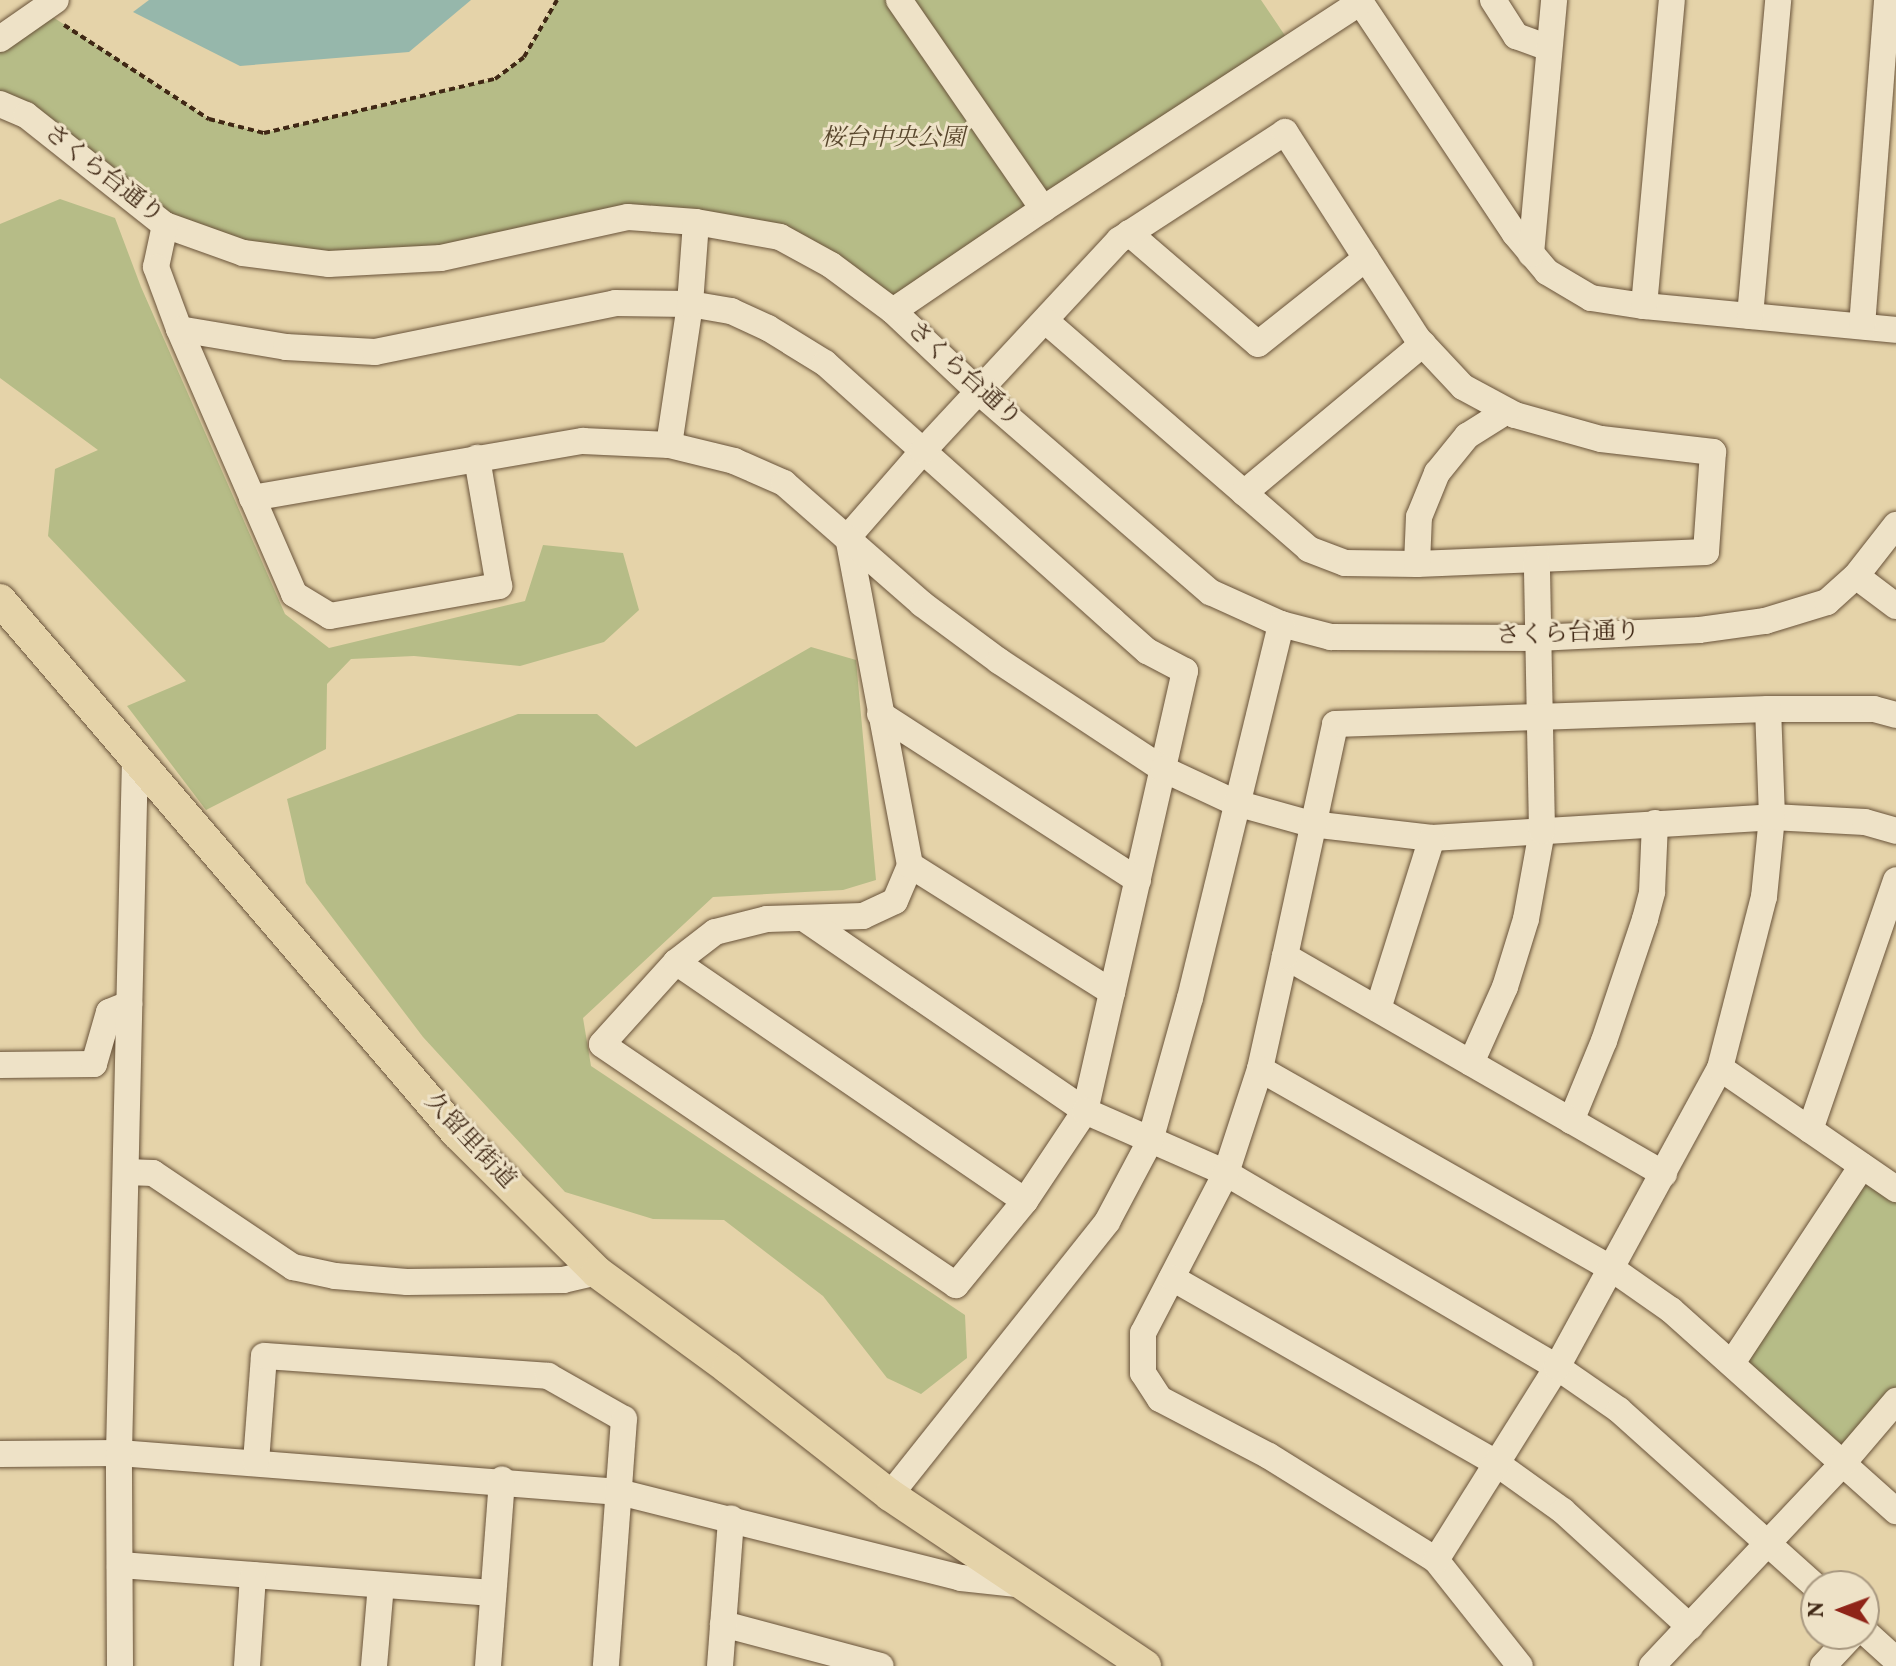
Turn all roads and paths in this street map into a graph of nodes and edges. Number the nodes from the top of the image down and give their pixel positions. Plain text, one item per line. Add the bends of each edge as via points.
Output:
1 (557, 0) edge
2 (899, 0) edge
3 (1493, 0) edge
4 (1554, 0) edge
5 (1672, 0) edge
6 (1778, 0) edge
7 (1887, 0) edge
8 (1359, 1) edge
9 (49, 5) edge
10 (0, 39) edge
11 (1549, 48) junction
12 (0, 104) edge
13 (1043, 209) junction
14 (696, 222) junction
15 (165, 225) junction
16 (1129, 233) junction
17 (1531, 254) junction
18 (1366, 258) junction
19 (690, 304) junction
20 (1644, 306) junction
21 (893, 311) junction
22 (1750, 316) junction
23 (1045, 320) junction
24 (1862, 326) junction
25 (179, 329) junction
26 (1896, 330) edge
27 (1423, 344) junction
28 (979, 392) junction
29 (1507, 411) junction
30 (669, 445) junction
31 (923, 451) junction
32 (477, 458) junction
33 (1244, 493) junction
34 (252, 498) junction
35 (1896, 525) edge
36 (848, 537) junction
37 (1537, 560) junction
38 (1417, 564) junction
39 (1856, 576) junction
40 (0, 600) edge
41 (1896, 606) edge
42 (1281, 624) junction
43 (1537, 638) junction
44 (1768, 709) junction
45 (880, 714) junction
46 (1896, 715) edge
47 (1542, 719) junction
48 (135, 759) junction
49 (1163, 769) junction
50 (1236, 803) junction
51 (1772, 817) junction
52 (1655, 823) junction
53 (1311, 824) junction
54 (1542, 831) junction
55 (1896, 831) edge
56 (1432, 838) junction
57 (910, 865) junction
58 (1138, 880) junction
59 (1896, 880) edge
60 (805, 919) junction
61 (1285, 956) junction
62 (676, 962) junction
63 (1112, 992) junction
64 (129, 1004) junction
65 (1378, 1009) junction
66 (1471, 1063) junction
67 (0, 1065) edge
68 (1720, 1068) junction
69 (1260, 1069) junction
70 (1085, 1111) junction
71 (1571, 1121) junction
72 (1810, 1130) junction
73 (1150, 1141) junction
74 (1862, 1166) junction
75 (126, 1172) junction
76 (1226, 1173) junction
77 (1664, 1174) junction
78 (1896, 1189) edge
79 (1025, 1201) junction
80 (1611, 1268) junction
81 (597, 1272) junction
82 (1172, 1278) junction
83 (1732, 1363) junction
84 (1557, 1367) junction
85 (1896, 1401) edge
86 (119, 1453) junction
87 (0, 1454) edge
88 (256, 1462) junction
89 (1496, 1463) junction
90 (1843, 1463) junction
91 (502, 1480) junction
92 (619, 1492) junction
93 (890, 1495) junction
94 (1896, 1511) edge
95 (731, 1518) junction
96 (1766, 1542) junction
97 (1436, 1560) junction
98 (120, 1565) junction
99 (1800, 1573) edge
100 (253, 1575) junction
101 (381, 1585) junction
102 (1029, 1586) junction
103 (493, 1593) junction
104 (723, 1624) junction
105 (1690, 1627) junction
106 (1880, 1646) edge
107 (1838, 1650) edge
108 (833, 1660) edge
109 (1896, 1660) edge
110 (120, 1666) edge
111 (247, 1666) edge
112 (374, 1666) edge
113 (488, 1666) edge
114 (606, 1666) edge
115 (720, 1666) edge
116 (881, 1666) edge
117 (1145, 1666) edge
118 (1171, 1666) edge
119 (1520, 1666) edge
120 (1652, 1666) edge
121 (1823, 1666) edge

1 - 9 path via 524,57 495,79 264,133 209,119
2 - 13 street
3 - 11 street via 1516,36
4 - 11 street
5 - 20 street
6 - 22 street
7 - 24 street
8 - 13 street
8 - 17 street
9 - 10 street
11 - 17 street
12 - 15 street, さくら台通り via 26,115
13 - 21 street
14 - 15 street, さくら台通り via 628,217 441,258 329,264 243,253
14 - 19 street
14 - 21 street, さくら台通り via 780,237 831,265
15 - 25 street via 156,267
16 - 18 street via 1258,344
16 - 18 street via 1285,132
16 - 23 street
17 - 20 street via 1547,272 1591,298
18 - 27 street
19 - 25 street via 615,303 375,352 286,347
19 - 30 street
19 - 31 street via 731,311 813,356
20 - 22 street
21 - 28 street, さくら台通り
22 - 24 street
23 - 28 street
23 - 33 street
24 - 26 street
25 - 34 street
27 - 29 street via 1463,387
27 - 33 street
28 - 31 street
28 - 42 street, さくら台通り via 1210,592
29 - 37 street via 1601,439 1713,452 1706,552
29 - 38 street via 1467,436 1437,473 1419,517
30 - 32 street via 583,441
30 - 36 street via 734,461 784,483
31 - 36 street
31 - 49 street via 1147,651 1185,671
32 - 34 street
32 - 34 street via 499,586 330,616 294,594
33 - 38 street via 1309,549 1345,563
35 - 39 street, さくら台通り
36 - 45 street
36 - 49 street via 922,604 986,652
37 - 38 street
37 - 43 street
39 - 41 street
39 - 43 street, さくら台通り via 1827,602 1765,621 1700,630
40 - 48 main road, 久留里街道
42 - 43 street, さくら台通り via 1331,637
42 - 50 street
43 - 47 street
44 - 46 street via 1874,709
44 - 47 street
44 - 51 street
45 - 57 street
45 - 58 street
47 - 53 street via 1335,724
47 - 54 street
48 - 64 street
48 - 81 main road, 久留里街道 via 457,1133
49 - 50 street
49 - 58 street
50 - 53 street
50 - 73 street
51 - 52 street
51 - 55 street via 1865,822
51 - 68 street via 1764,897
52 - 54 street
52 - 71 street via 1652,892 1645,919
53 - 56 street
53 - 61 street
54 - 56 street
54 - 66 street via 1510,973
56 - 65 street
57 - 60 street via 895,901 863,916
57 - 63 street
58 - 63 street
59 - 72 street
60 - 62 street via 767,919 715,932
60 - 70 street
61 - 65 street
61 - 69 street
62 - 79 street
62 - 79 street via 602,1044 956,1285
63 - 70 street
64 - 67 street via 109,1012 94,1064
64 - 75 street
65 - 66 street
66 - 71 street
68 - 72 street
68 - 77 street
69 - 76 street
69 - 80 street
70 - 73 street
70 - 79 street
71 - 77 street
72 - 74 street
73 - 76 street
73 - 93 street via 1107,1222
74 - 78 street
74 - 83 street
75 - 81 street via 153,1173 293,1267 335,1276 438,1282 563,1280
75 - 86 street
76 - 82 street
76 - 84 street
77 - 80 street
80 - 83 street via 1671,1310
80 - 84 street
81 - 93 main road, 久留里街道
82 - 89 street
82 - 97 street via 1143,1333 1143,1373 1160,1399 1269,1456
83 - 90 street
84 - 89 street
84 - 96 street via 1619,1410
85 - 90 street
86 - 87 street
86 - 88 street
86 - 98 street
88 - 91 street
88 - 92 street via 264,1356 548,1376 624,1419
89 - 97 street
89 - 105 street via 1563,1511
90 - 94 street
90 - 96 street
91 - 92 street
91 - 103 street
92 - 95 street
92 - 114 street
93 - 102 main road, 久留里街道
95 - 102 street via 961,1578
95 - 104 street
96 - 99 street
96 - 105 street
97 - 119 street
98 - 100 street
98 - 110 street
100 - 101 street
100 - 111 street
101 - 103 street
101 - 112 street
102 - 117 main road, 久留里街道
102 - 118 main road, 久留里街道
103 - 113 street
104 - 108 street
104 - 115 street
105 - 120 street
106 - 109 street
107 - 121 street
108 - 116 street

